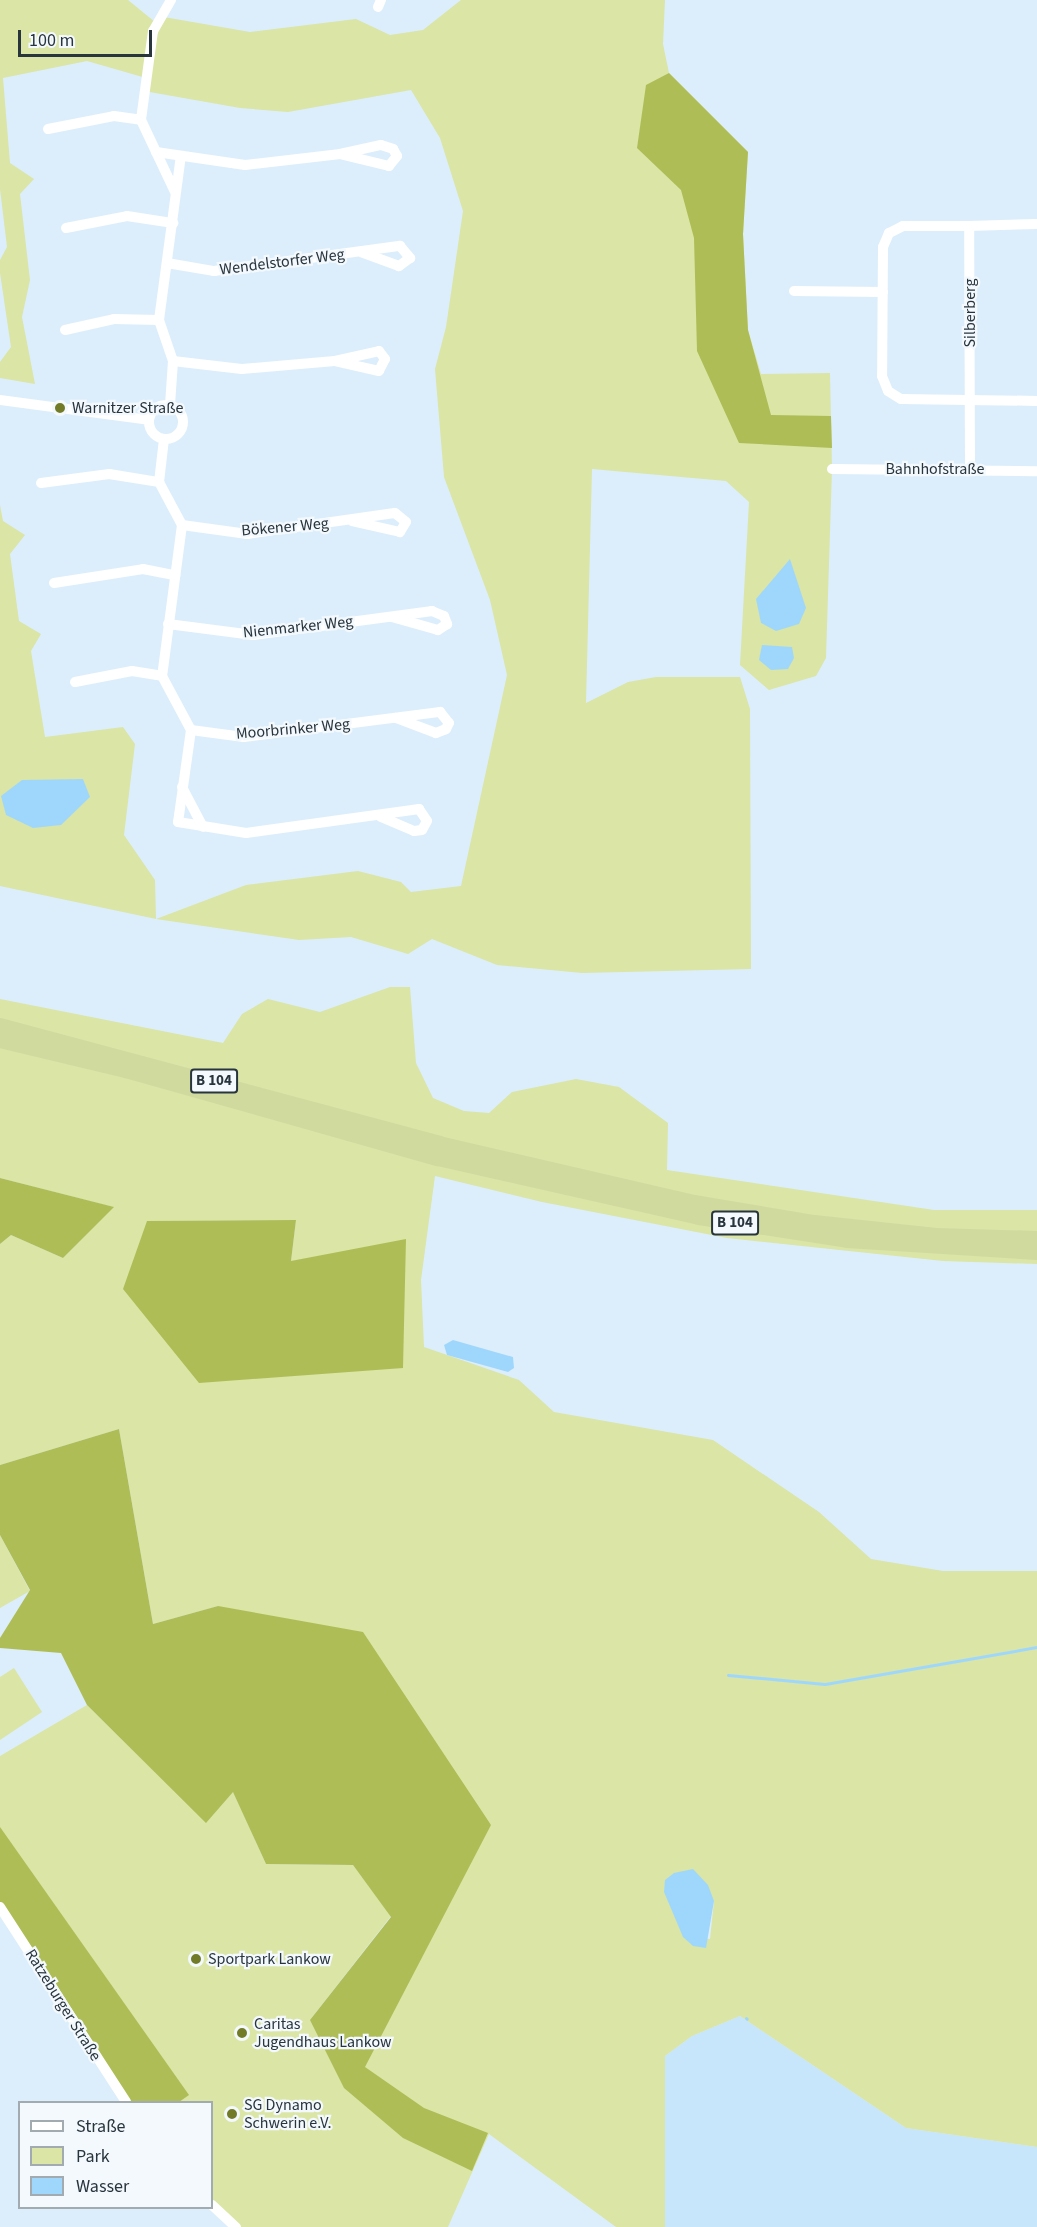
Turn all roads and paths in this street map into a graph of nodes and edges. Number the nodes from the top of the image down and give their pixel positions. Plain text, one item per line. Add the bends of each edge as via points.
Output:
1 (171, 0) edge
2 (141, 120) junction
3 (48, 129) dead end
4 (156, 152) junction
5 (340, 154) dead end
6 (181, 156) junction
7 (175, 192) junction
8 (173, 223) junction
9 (1037, 224) edge
10 (969, 226) junction
11 (66, 228) dead end
12 (361, 252) dead end
13 (167, 263) junction
14 (794, 291) dead end
15 (883, 292) junction
16 (159, 320) junction
17 (65, 330) dead end
18 (335, 360) dead end
19 (173, 361) junction
20 (0, 400) edge
21 (970, 400) junction
22 (1037, 401) edge
23 (170, 405) junction
24 (149, 420) junction
25 (164, 439) junction
26 (970, 468) junction
27 (832, 470) dead end
28 (1037, 471) edge
29 (159, 482) junction
30 (41, 483) dead end
31 (352, 521) dead end
32 (182, 525) junction
33 (175, 575) junction
34 (54, 583) dead end
35 (392, 617) dead end
36 (168, 624) junction
37 (162, 676) junction
38 (75, 682) dead end
39 (396, 718) dead end
40 (190, 730) junction
41 (182, 787) junction
42 (381, 817) dead end
43 (203, 827) junction
44 (0, 1026) edge
45 (0, 1040) edge
46 (432, 1149) junction
47 (1037, 1239) edge
48 (1037, 1252) edge
49 (0, 1908) edge
50 (125, 2101) edge
51 (213, 2206) edge
52 (236, 2227) edge

1 - 2 street via 153,31
2 - 3 street via 114,116
2 - 4 street
4 - 6 street
4 - 7 street
5 - 6 street via 245,165
6 - 7 street
7 - 8 street
8 - 11 street via 127,216
8 - 13 street
9 - 10 street
10 - 15 street via 903,226 889,233 883,247
10 - 21 street, Silberberg
12 - 13 street, Wendelstorfer Weg via 214,271
13 - 16 street
14 - 15 street
15 - 21 street via 882,376 888,391 901,399
16 - 17 street via 114,319
16 - 19 street
18 - 19 street via 242,369
19 - 23 street
20 - 24 street
21 - 22 street
21 - 26 street, Silberberg
23 - 24 street via 157,408
23 - 25 street via 180,412 186,424 177,435
24 - 25 street via 153,432
25 - 29 street
26 - 27 street, Bahnhofstraße
26 - 28 street, Bahnhofstraße
29 - 30 street via 109,474
29 - 32 street
31 - 32 street, Bökener Weg via 247,534
32 - 33 street
33 - 34 street via 143,569
33 - 36 street
35 - 36 street, Nienmarker Weg via 254,635
36 - 37 street
37 - 38 street via 132,671
37 - 40 street
39 - 40 street, Moorbrinker Weg via 244,737
40 - 41 street
41 - 43 street
41 - 43 street via 178,822
42 - 43 street via 246,833
44 - 46 highway, B 104
45 - 46 highway, B 104
46 - 47 highway, B 104 via 694,1203 814,1223 936,1236
46 - 48 highway, B 104 via 699,1218 847,1240
49 - 50 street, Ratzeburger Straße
51 - 52 street

